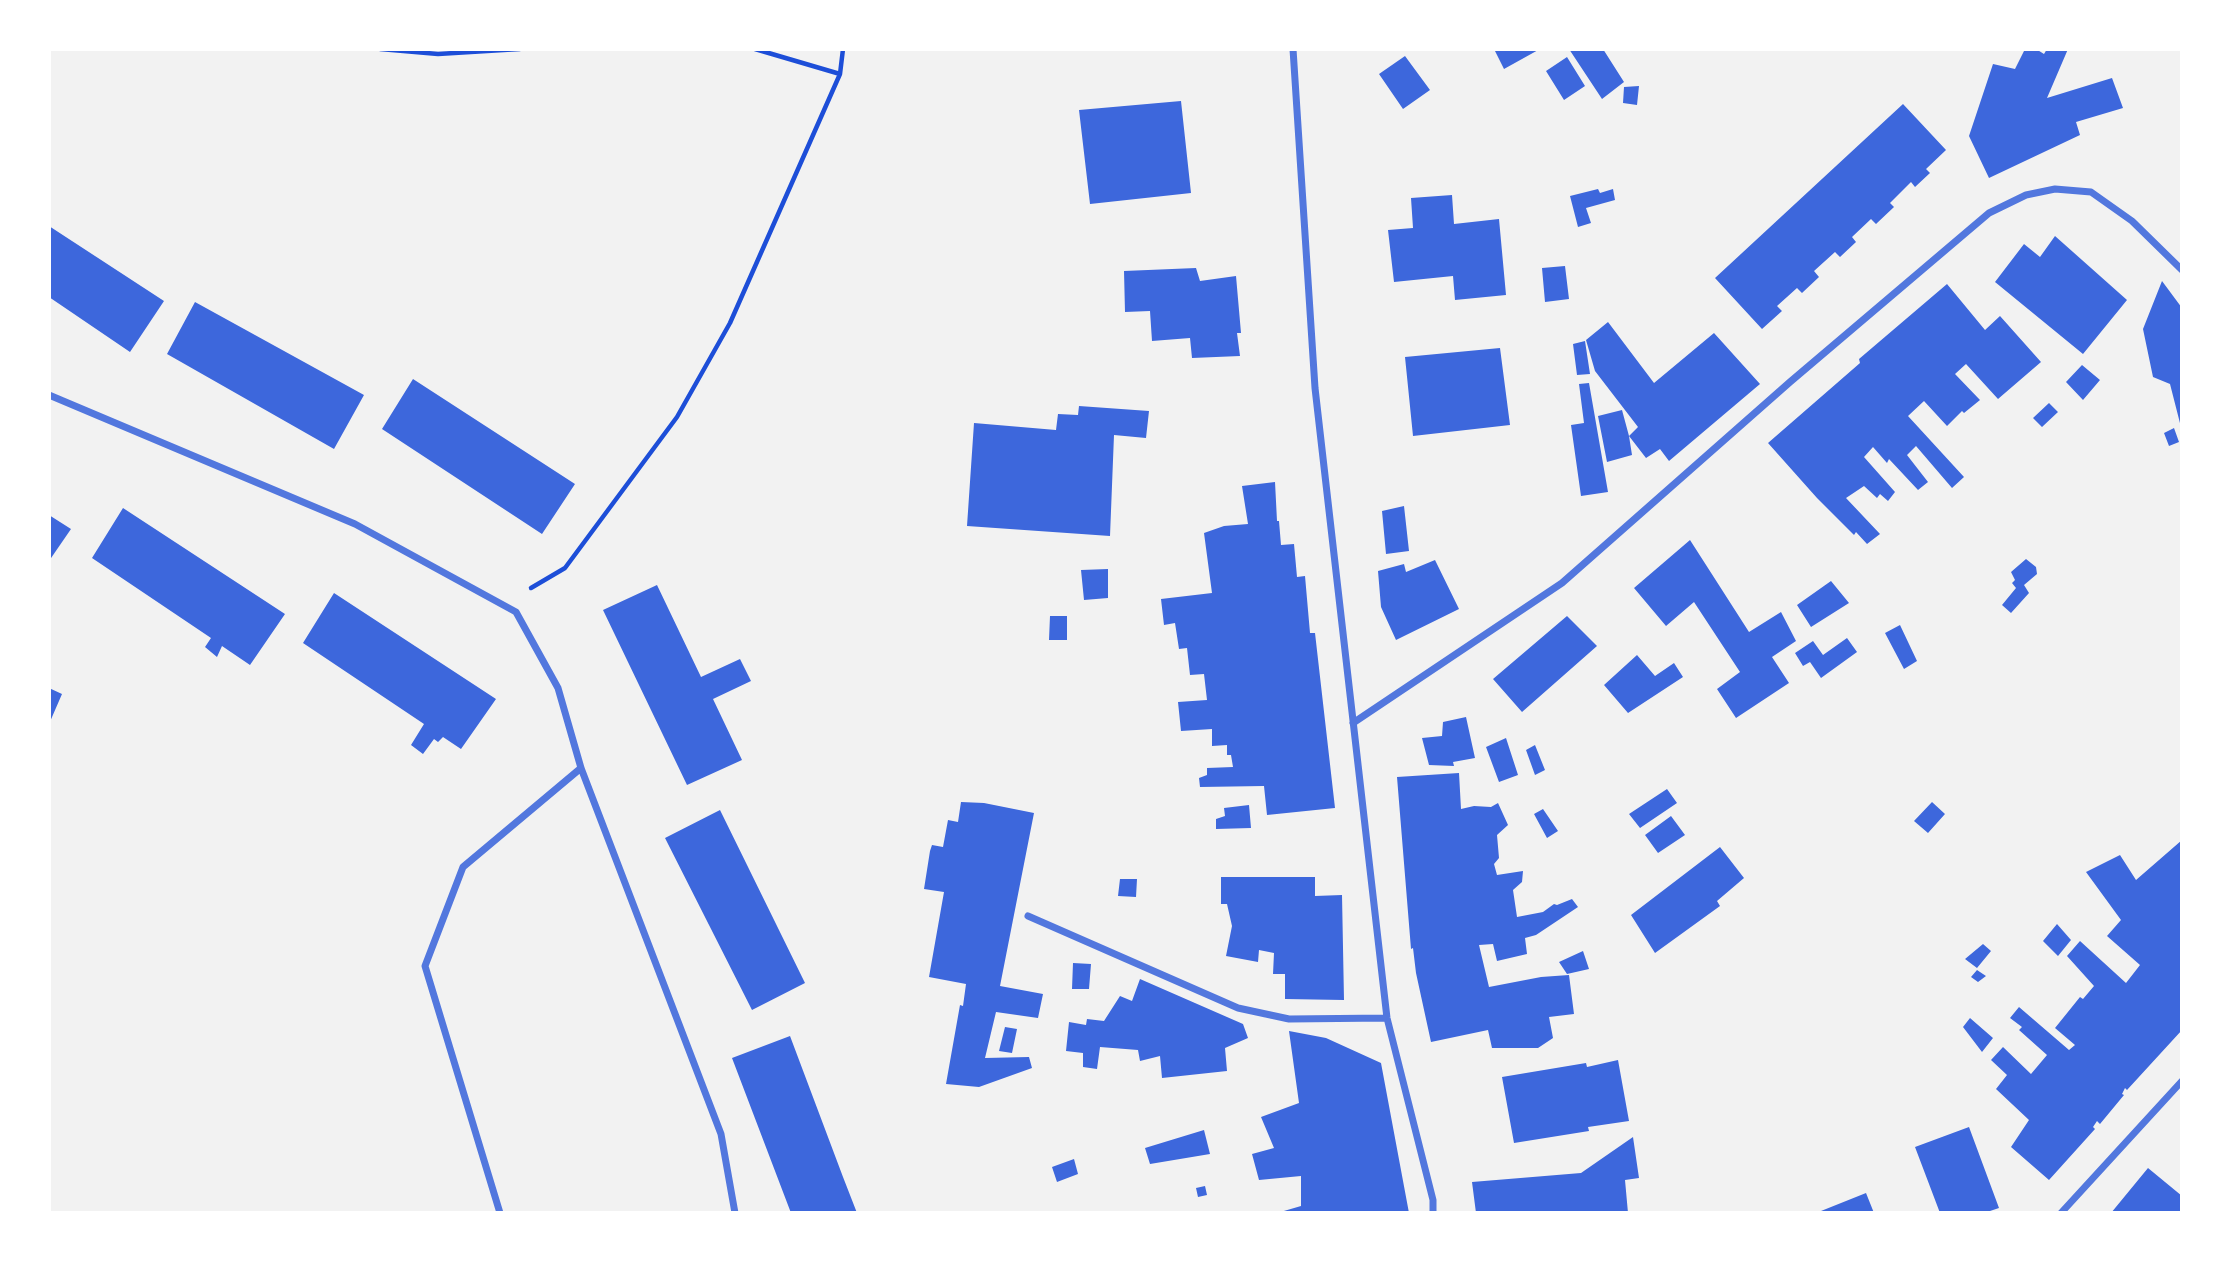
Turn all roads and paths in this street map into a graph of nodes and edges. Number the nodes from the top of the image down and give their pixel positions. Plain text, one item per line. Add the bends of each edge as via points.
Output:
1 (380, 49) edge
2 (520, 49) edge
3 (755, 49) edge
4 (843, 49) edge
5 (1293, 49) edge
6 (840, 74) junction
7 (2182, 270) edge
8 (49, 395) edge
9 (502, 604) junction
10 (1353, 723) junction
11 (581, 768) junction
12 (1028, 916) dead end
13 (1387, 1018) junction
14 (2182, 1081) edge
15 (499, 1213) edge
16 (735, 1213) edge
17 (1433, 1213) edge
18 (2061, 1213) edge

1 - 2 path via 438,54
3 - 6 path
4 - 6 path
5 - 10 street via 1315,387
6 - 9 path via 730,323 677,416 565,568
7 - 10 street via 2132,221 2091,192 2055,189 2025,195 1989,213 1562,583
8 - 9 street via 355,524
9 - 11 street via 516,612 558,688
10 - 13 street
11 - 15 street via 463,867 425,966
11 - 16 street via 721,1134
12 - 13 street via 1238,1008 1289,1019
13 - 17 street
14 - 18 street

